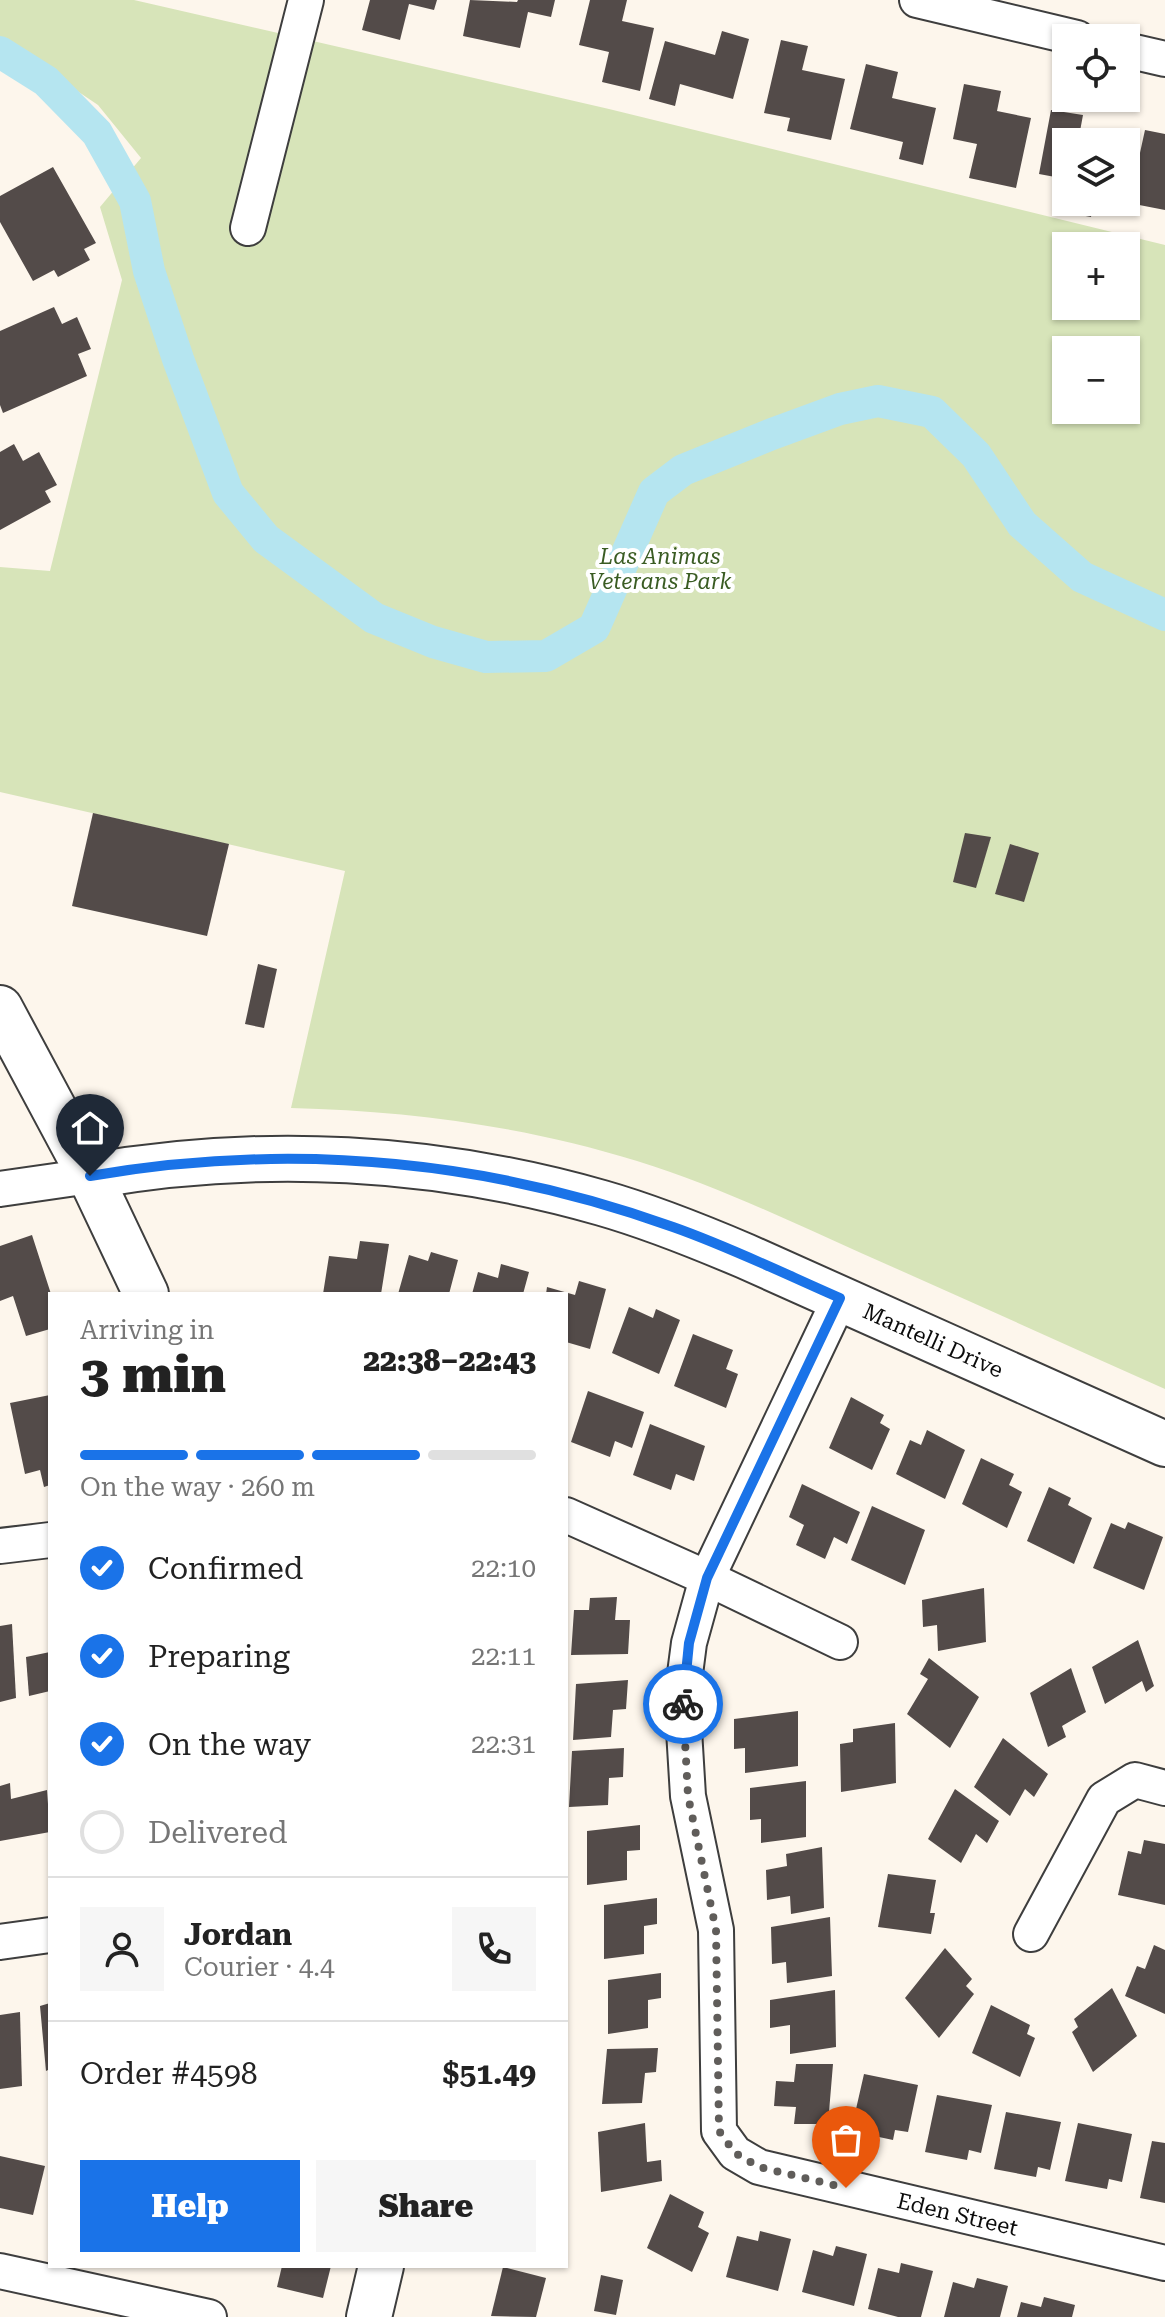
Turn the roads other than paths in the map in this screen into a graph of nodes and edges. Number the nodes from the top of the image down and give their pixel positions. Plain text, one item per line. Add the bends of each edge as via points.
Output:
1 (306, 0) edge
2 (917, 0) edge
3 (1052, 32) edge
4 (1140, 53) edge
5 (1165, 59) edge
6 (248, 228) dead end
7 (0, 1008) edge
8 (90, 1176) junction
9 (0, 1189) edge
10 (145, 1292) edge
11 (840, 1298) junction
12 (1165, 1444) edge
13 (568, 1516) edge
14 (48, 1540) edge
15 (0, 1546) edge
16 (707, 1578) junction
17 (840, 1642) dead end
18 (1165, 1788) edge
19 (1031, 1934) dead end
20 (48, 1935) edge
21 (0, 1942) edge
22 (1165, 2263) edge
23 (381, 2268) edge
24 (0, 2271) edge
25 (209, 2317) edge
26 (369, 2317) edge

1 - 6 street
2 - 3 street
4 - 5 street
7 - 8 street
8 - 9 street
8 - 10 street
8 - 11 street, Mantelli Drive via 287,1159 354,1159 463,1172 603,1203 675,1227
11 - 12 street, Mantelli Drive
11 - 16 street
13 - 16 street
14 - 15 street
16 - 17 street
16 - 22 street, Eden Street via 689,1643 682,1697 688,1796 716,1930 719,2131 735,2153 759,2167
18 - 19 street via 1135,1780 1104,1799
20 - 21 street
23 - 26 street
24 - 25 street

